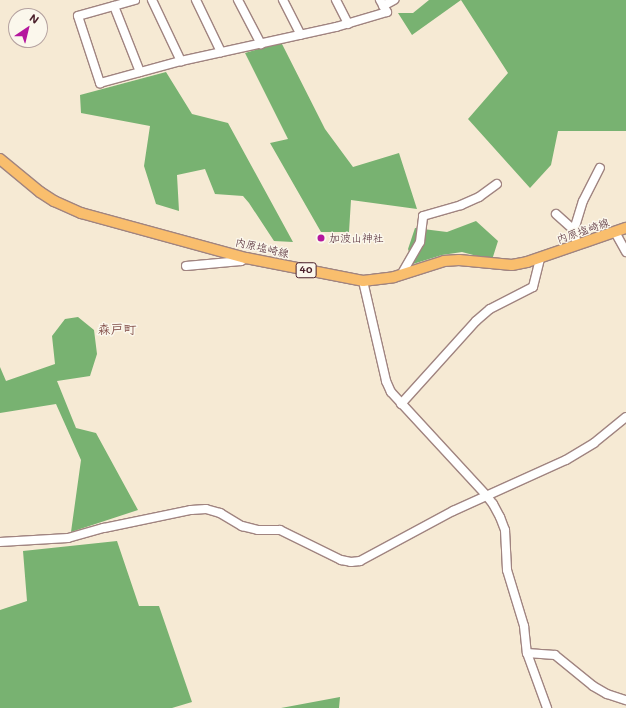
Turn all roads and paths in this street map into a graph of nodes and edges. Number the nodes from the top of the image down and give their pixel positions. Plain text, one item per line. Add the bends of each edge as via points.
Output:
1 (135, 0) edge
2 (152, 0) edge
3 (196, 0) edge
4 (238, 0) edge
5 (283, 0) edge
6 (336, 0) edge
7 (394, 0) edge
8 (381, 3) edge
9 (114, 6) junction
10 (348, 24) junction
11 (301, 35) junction
12 (261, 44) junction
13 (221, 52) junction
14 (181, 61) junction
15 (140, 72) junction
16 (0, 159) edge
17 (600, 168) dead end
18 (497, 184) dead end
19 (556, 214) dead end
20 (626, 228) edge
21 (574, 230) junction
22 (615, 232) junction
23 (577, 245) junction
24 (626, 252) edge
25 (246, 258) junction
26 (540, 258) junction
27 (186, 266) dead end
28 (401, 275) junction
29 (364, 281) junction
30 (400, 404) junction
31 (626, 417) edge
32 (486, 495) junction
33 (0, 542) edge
34 (527, 653) junction
35 (626, 700) edge
36 (547, 708) edge

1 - 9 street
2 - 14 street
3 - 13 street
4 - 12 street
5 - 11 street
6 - 10 street
7 - 8 street
8 - 10 street via 387,12
9 - 15 street
9 - 15 street via 78,16 100,83
10 - 11 street
11 - 12 street
12 - 13 street
13 - 14 street
14 - 15 street
16 - 25 main road, 内原塩崎線 / 40 via 40,192 74,210
17 - 21 street via 583,202
18 - 28 street via 479,197 423,216 420,242
19 - 21 street
20 - 22 main road, 内原塩崎線 / 40
21 - 23 street
22 - 23 main road, 内原塩崎線 / 40
22 - 24 street
23 - 26 main road, 内原塩崎線 / 40
25 - 27 street via 241,261
25 - 29 main road, 内原塩崎線 / 40
26 - 28 main road, 内原塩崎線 / 40 via 512,265 444,261
26 - 30 street via 534,286 490,309 476,321
28 - 29 main road, 内原塩崎線 / 40
29 - 30 street via 386,381
30 - 32 street
31 - 32 street via 594,443 566,460
32 - 33 street via 360,561 351,562 330,555 280,530 258,530 242,526 220,513 206,509 147,519 68,538
32 - 34 street via 505,530 508,570 524,626
34 - 35 street via 555,655 593,686
34 - 36 street

